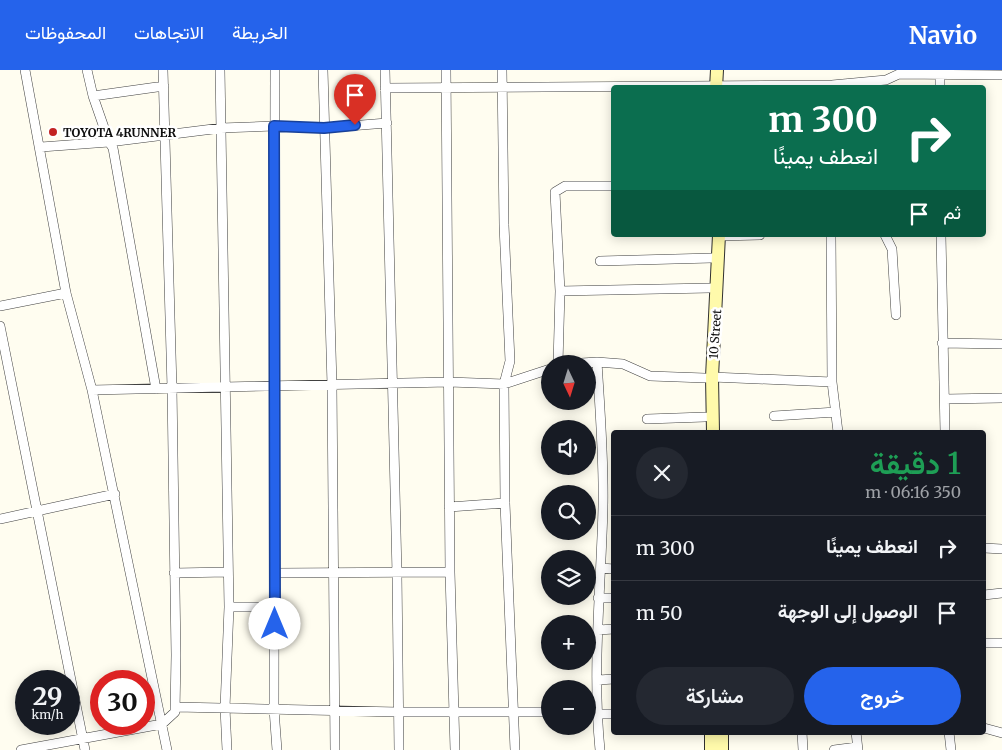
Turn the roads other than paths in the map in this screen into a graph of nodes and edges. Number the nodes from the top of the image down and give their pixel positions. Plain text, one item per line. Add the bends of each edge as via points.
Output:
1 (25, 70) edge
2 (87, 70) edge
3 (163, 70) edge
4 (220, 70) edge
5 (274, 70) edge
6 (323, 70) edge
7 (386, 70) edge
8 (446, 70) edge
9 (502, 70) edge
10 (712, 70) edge
11 (717, 70) edge
12 (940, 72) edge
13 (1002, 75) edge
14 (714, 85) edge
15 (714, 85) edge
16 (832, 85) edge
17 (940, 85) edge
18 (164, 86) junction
19 (502, 87) junction
20 (611, 87) edge
21 (385, 88) junction
22 (446, 88) junction
23 (92, 96) junction
24 (386, 123) junction
25 (274, 126) junction
26 (220, 128) junction
27 (324, 128) junction
28 (167, 136) junction
29 (109, 142) junction
30 (41, 147) junction
31 (611, 186) edge
32 (712, 237) edge
33 (719, 237) edge
34 (831, 237) edge
35 (886, 237) edge
36 (941, 237) edge
37 (712, 258) junction
38 (600, 261) dead end
39 (710, 288) junction
40 (560, 291) junction
41 (66, 293) junction
42 (0, 306) edge
43 (896, 315) dead end
44 (0, 326) edge
45 (942, 343) junction
46 (1002, 344) edge
47 (558, 355) edge
48 (597, 362) joint
49 (541, 371) edge
50 (709, 377) junction
51 (449, 382) junction
52 (832, 382) junction
53 (504, 384) junction
54 (332, 385) junction
55 (393, 385) junction
56 (274, 386) junction
57 (225, 387) junction
58 (172, 388) junction
59 (156, 389) junction
60 (92, 390) junction
61 (1002, 398) edge
62 (945, 399) junction
63 (836, 412) junction
64 (774, 416) dead end
65 (705, 417) junction
66 (647, 419) dead end
67 (706, 430) edge
68 (713, 430) edge
69 (838, 430) edge
70 (945, 430) edge
71 (115, 494) junction
72 (505, 503) junction
73 (449, 507) junction
74 (37, 510) junction
75 (0, 518) edge
76 (986, 548) edge
77 (1002, 548) edge
78 (601, 568) junction
79 (611, 569) edge
80 (228, 572) junction
81 (450, 572) junction
82 (174, 573) junction
83 (275, 573) junction
84 (334, 574) junction
85 (397, 574) junction
86 (1002, 593) edge
87 (986, 595) edge
88 (598, 598) junction
89 (611, 598) edge
90 (229, 607) junction
91 (276, 607) junction
92 (611, 629) edge
93 (598, 630) junction
94 (986, 643) edge
95 (1002, 643) edge
96 (611, 679) edge
97 (598, 680) junction
98 (596, 691) edge
99 (176, 707) junction
100 (225, 708) junction
101 (274, 709) junction
102 (333, 711) junction
103 (514, 711) junction
104 (398, 712) junction
105 (454, 712) junction
106 (541, 712) edge
107 (596, 714) edge
108 (611, 714) edge
109 (162, 724) junction
110 (986, 729) edge
111 (596, 732) edge
112 (1002, 733) edge
113 (711, 735) edge
114 (722, 735) edge
115 (802, 735) edge
116 (856, 735) edge
117 (949, 735) edge
118 (82, 737) junction
119 (858, 748) edge
120 (21, 750) edge
121 (85, 750) edge
122 (167, 750) edge
123 (227, 750) edge
124 (277, 750) edge
125 (335, 750) edge
126 (399, 750) edge
127 (455, 750) edge
128 (515, 750) edge
129 (600, 750) edge
130 (711, 750) edge
131 (722, 750) edge
132 (803, 750) edge
133 (834, 750) edge
134 (950, 750) edge

1 - 30 street
2 - 23 street
3 - 18 street
4 - 26 street
5 - 25 street
6 - 27 street
7 - 21 street
8 - 22 street
9 - 19 street
10 - 14 main road
11 - 15 main road
12 - 13 street
12 - 16 street via 899,74 886,80
12 - 17 street
18 - 23 street
18 - 28 street
19 - 20 street
19 - 22 street
19 - 53 street via 510,361
21 - 22 street
21 - 24 street
22 - 51 street
23 - 29 street
24 - 27 street
24 - 55 street
25 - 26 street
25 - 27 street
25 - 56 street
26 - 28 street
26 - 57 street
27 - 54 street
28 - 29 street
28 - 58 street
29 - 30 street
29 - 59 street via 113,148
30 - 41 street
31 - 40 street via 565,186 554,192
32 - 37 main road, 10 Street
33 - 50 main road, 10 Street
34 - 52 street
35 - 43 street via 892,249
36 - 45 street
37 - 38 street
37 - 39 main road, 10 Street
39 - 40 street
39 - 50 main road, 10 Street
40 - 47 street
41 - 42 street
41 - 60 street
44 - 74 street
45 - 46 street
45 - 62 street
48 - 50 street via 623,364 650,376
48 - 78 street via 603,504
49 - 53 street
50 - 52 street
50 - 65 main road, 10 Street
50 - 68 main road, 10 Street
51 - 53 street
51 - 55 street
51 - 73 street
52 - 63 street
53 - 72 street
54 - 55 street
54 - 56 street
54 - 84 street
55 - 85 street
56 - 57 street
56 - 83 street
57 - 58 street
57 - 80 street
58 - 59 street
58 - 82 street
59 - 60 street
60 - 71 street
61 - 62 street
62 - 70 street
63 - 64 street
63 - 69 street
65 - 66 street
65 - 67 main road, 10 Street
71 - 74 street
71 - 109 street
72 - 73 street
72 - 103 street
73 - 81 street
74 - 75 street
74 - 118 street
76 - 77 street
78 - 79 street
78 - 88 street
80 - 82 street
80 - 90 street
81 - 85 street
81 - 105 street
82 - 99 street
83 - 84 street
83 - 91 street
84 - 85 street
84 - 102 street
85 - 104 street
86 - 87 street
88 - 89 street
88 - 93 street
90 - 91 street
90 - 100 street
91 - 101 street
92 - 93 street
93 - 97 street
94 - 95 street
96 - 97 street
97 - 98 street
99 - 100 street
99 - 109 street
100 - 101 street
100 - 123 street
101 - 102 street
101 - 124 street
102 - 104 street
102 - 125 street
103 - 105 street
103 - 106 street
103 - 128 street
104 - 105 street
104 - 126 street
105 - 127 street
107 - 108 street
109 - 118 street
109 - 122 street
110 - 112 street
111 - 129 street
113 - 130 main road
114 - 131 main road
115 - 132 street
116 - 119 street
117 - 134 street
118 - 120 street
118 - 121 street
119 - 133 street

